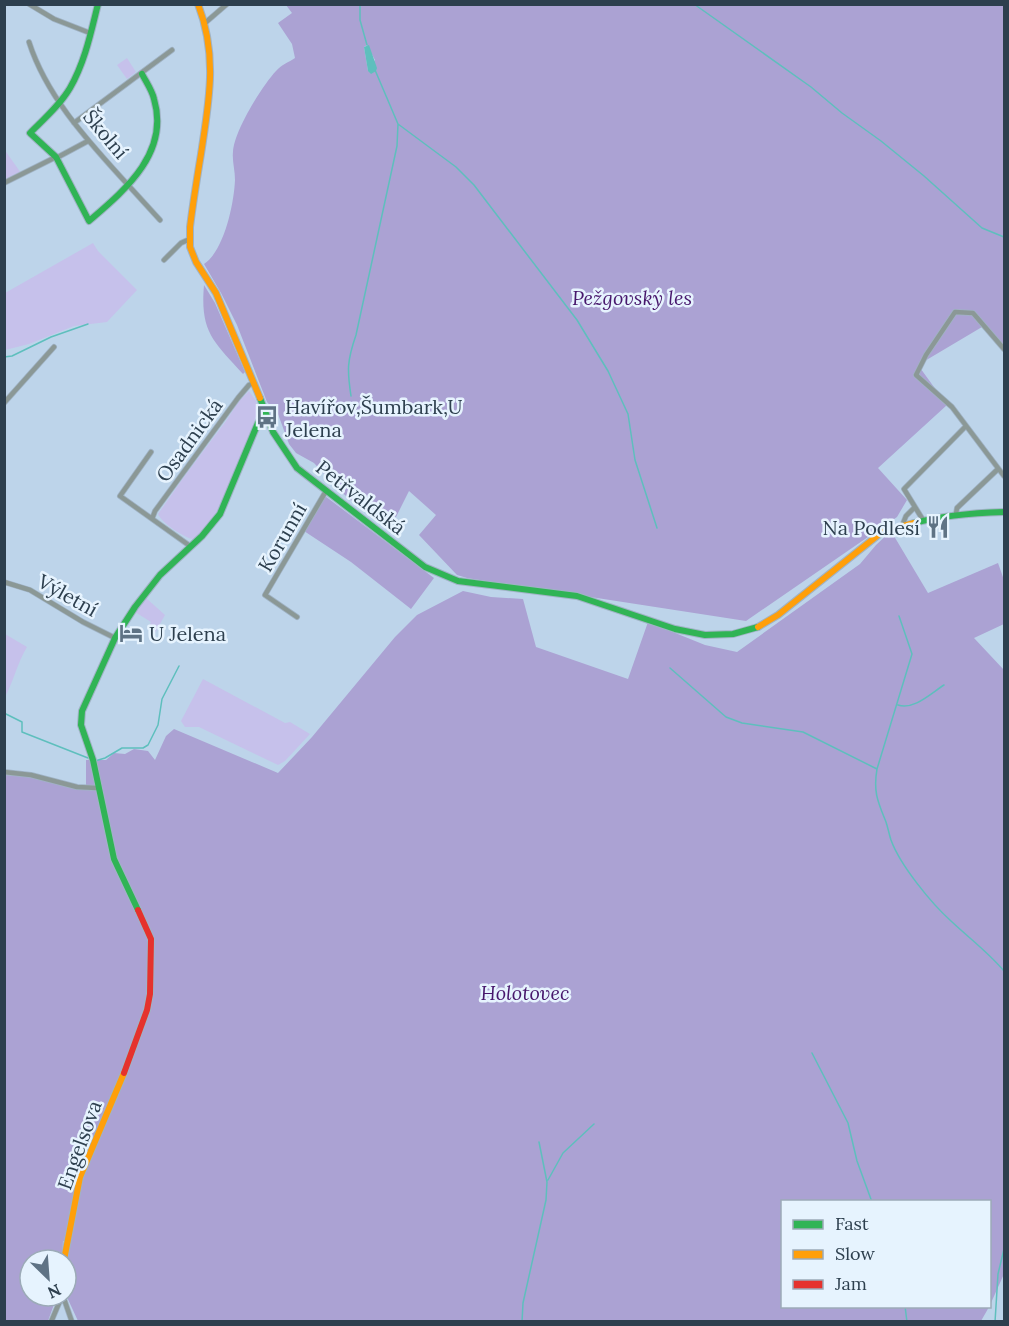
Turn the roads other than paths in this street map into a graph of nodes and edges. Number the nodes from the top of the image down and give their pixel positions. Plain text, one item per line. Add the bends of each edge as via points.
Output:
1 (29, 4) edge
2 (98, 4) edge
3 (198, 4) edge
4 (227, 4) edge
5 (205, 23) junction
6 (90, 33) junction
7 (29, 42) dead end
8 (172, 50) dead end
9 (142, 74) junction
10 (60, 102) junction
11 (74, 123) junction
12 (88, 141) junction
13 (58, 157) junction
14 (4, 183) edge
15 (129, 186) junction
16 (160, 220) dead end
17 (190, 239) junction
18 (164, 260) dead end
19 (54, 347) dead end
20 (1005, 348) edge
21 (254, 383) junction
22 (6, 399) edge
23 (265, 411) junction
24 (966, 426) junction
25 (151, 453) dead end
26 (998, 469) junction
27 (1005, 476) edge
28 (326, 491) junction
29 (915, 507) junction
30 (1005, 512) edge
31 (956, 514) junction
32 (152, 519) junction
33 (923, 520) junction
34 (902, 526) junction
35 (190, 546) junction
36 (4, 582) edge
37 (297, 617) dead end
38 (115, 638) junction
39 (4, 772) edge
40 (97, 788) junction
41 (66, 1248) edge
42 (57, 1308) edge
43 (51, 1322) edge

1 - 6 street
2 - 6 street, Školní
3 - 5 street, Petřvaldská
4 - 5 street
5 - 17 street, Petřvaldská via 212,54 212,82
6 - 10 street, Školní via 74,80
7 - 10 street via 36,66
8 - 9 street
9 - 11 street
9 - 15 street via 154,97 157,125 145,165
10 - 11 street, Školní
10 - 13 street, Školní via 30,133
11 - 12 street, Školní
12 - 13 street
12 - 15 street, Školní
13 - 14 street
13 - 15 street via 89,221
15 - 16 street, Školní
17 - 18 street
17 - 21 street, Petřvaldská via 196,262 216,293
19 - 22 street
20 - 24 street via 973,313 955,312 926,355 916,375 952,407
21 - 23 street, Petřvaldská
21 - 32 street, Osadnická via 238,399
23 - 28 street, Petřvaldská via 273,432 297,468
23 - 35 street via 223,509 213,525
24 - 26 street
24 - 29 street via 904,489
25 - 32 street, Osadnická via 120,496
26 - 27 street
26 - 31 street via 957,508
28 - 34 street, Petřvaldská via 425,567 458,581 577,596 675,629 705,635 733,634 758,627 882,532
28 - 37 street, Korunní via 265,595
29 - 33 street
29 - 34 street
30 - 31 street
31 - 33 street
32 - 35 street, Osadnická
33 - 34 street
35 - 38 street via 160,575
36 - 38 street, Výletní via 30,590
38 - 40 street via 82,711 81,725 93,760
39 - 40 street
40 - 41 street, Engelsova via 114,859 149,933 150,994 122,1078 80,1177
42 - 43 street

